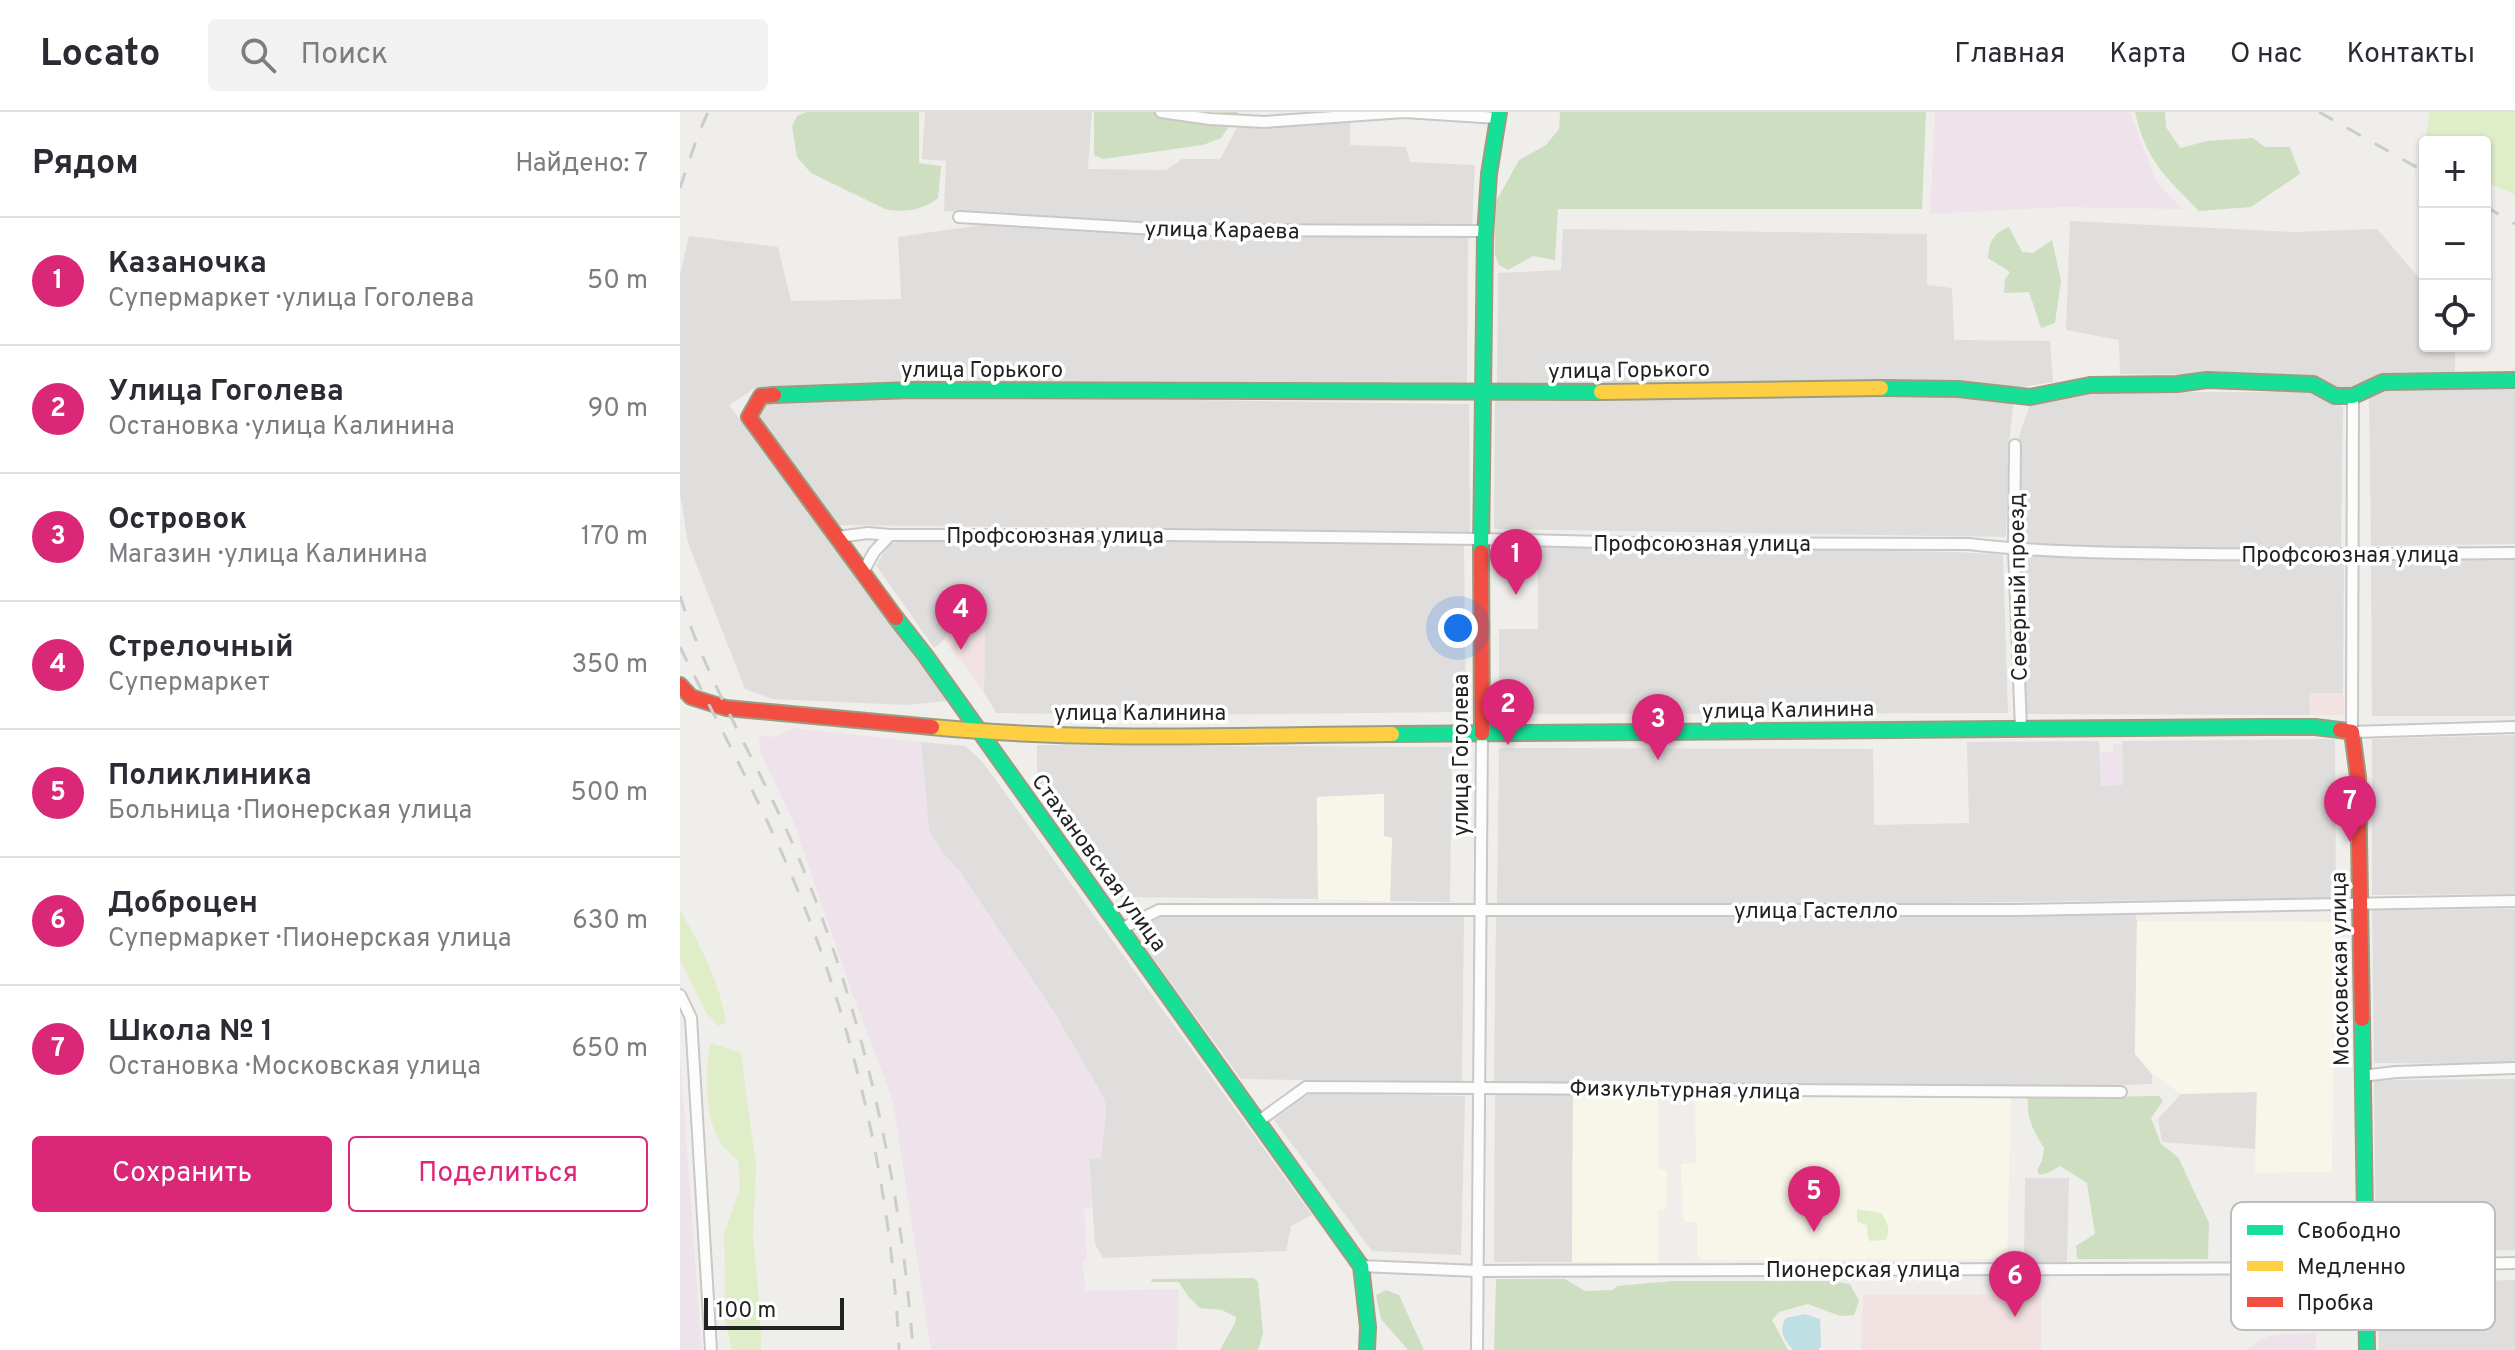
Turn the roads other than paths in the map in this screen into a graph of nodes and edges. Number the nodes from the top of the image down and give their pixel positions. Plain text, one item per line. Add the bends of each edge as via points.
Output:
1 (1161, 112) edge
2 (1498, 115) edge
3 (959, 217) dead end
4 (1485, 231) junction
5 (2515, 380) edge
6 (1482, 393) junction
7 (2353, 396) junction
8 (749, 417) joint
9 (2015, 445) dead end
10 (890, 535) junction
11 (838, 537) junction
12 (1480, 539) junction
13 (2014, 549) junction
14 (2515, 553) edge
15 (2352, 555) junction
16 (862, 574) junction
17 (680, 685) edge
18 (2515, 727) edge
19 (2021, 729) junction
20 (979, 732) junction
21 (2352, 732) junction
22 (1482, 733) junction
23 (2515, 901) edge
24 (2360, 904) junction
25 (1481, 910) junction
26 (1121, 929) junction
27 (680, 995) edge
28 (2515, 1068) edge
29 (2362, 1076) junction
30 (1480, 1089) junction
31 (2121, 1092) dead end
32 (1259, 1121) junction
33 (2364, 1202) edge
34 (2495, 1263) edge
35 (2515, 1263) edge
36 (1361, 1266) junction
37 (2231, 1268) edge
38 (1478, 1271) junction
39 (2367, 1330) edge
40 (711, 1350) edge
41 (1367, 1350) edge
42 (1477, 1350) edge
43 (2367, 1350) edge

1 - 2 street via 1264,122 1404,112
2 - 4 street, улица Гоголева
3 - 4 street, улица Караева via 1172,230
4 - 6 street, улица Гоголева
5 - 7 street via 2383,382
6 - 7 street, улица Горького via 1857,388 1958,389 2030,397 2090,385 2207,380 2313,384 2335,396
6 - 8 street, улица Горького via 770,394 756,400
6 - 12 street, улица Гоголева
7 - 15 street, Московская улица
8 - 11 street, Стахановская улица
9 - 13 street, Северный проезд
10 - 11 street, Профсоюзная улица
10 - 12 street, Профсоюзная улица
10 - 16 street
11 - 16 street, Стахановская улица
12 - 13 street, Профсоюзная улица via 1969,544
12 - 22 street, улица Гоголева
13 - 15 street, Профсоюзная улица
13 - 19 street, Северный проезд
14 - 15 street, Профсоюзная улица
15 - 21 street, Московская улица
16 - 20 street, Стахановская улица
17 - 20 street, улица Калинина via 691,697 726,708
18 - 21 street, улица Калинина
19 - 21 street, улица Калинина via 2315,727
19 - 22 street, улица Калинина
20 - 22 street, улица Калинина
20 - 26 street, Стахановская улица
21 - 24 street, Московская улица
22 - 25 street, улица Гоголева
23 - 24 street, улица Гастелло
24 - 25 street, улица Гастелло
24 - 29 street, Московская улица
25 - 26 street, улица Гастелло via 1159,910
25 - 30 street, улица Гоголева
26 - 32 street, Стахановская улица
27 - 40 street via 691,1018
28 - 29 street
29 - 33 street, Московская улица
30 - 31 street, Физкультурная улица
30 - 32 street, Физкультурная улица via 1306,1087
30 - 38 street, улица Гоголева
32 - 36 street, Стахановская улица
34 - 35 street, Пионерская улица
36 - 38 street, Пионерская улица
36 - 41 street, Стахановская улица
37 - 38 street, Пионерская улица
38 - 42 street, улица Гоголева
39 - 43 street, Московская улица

